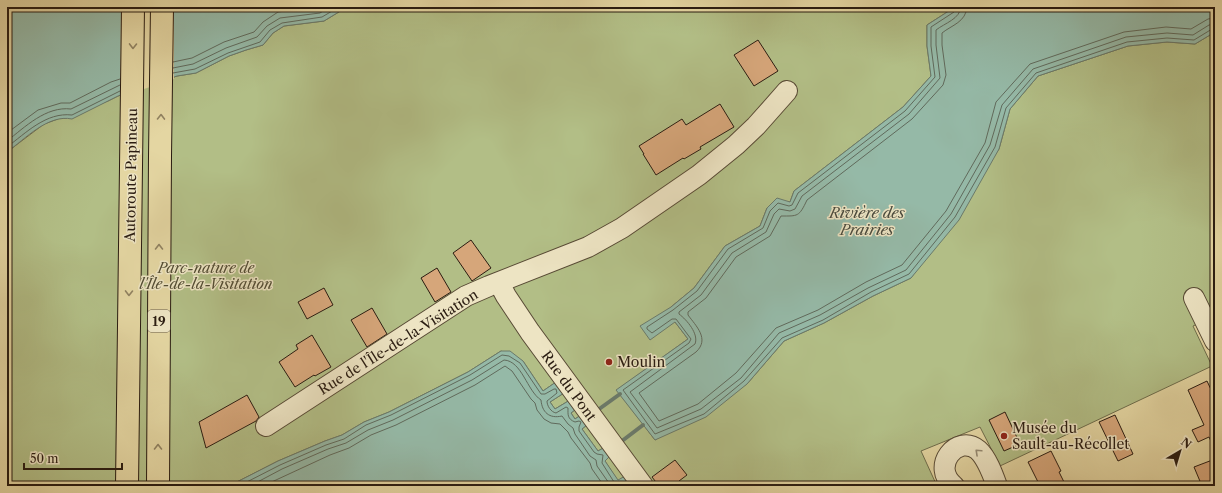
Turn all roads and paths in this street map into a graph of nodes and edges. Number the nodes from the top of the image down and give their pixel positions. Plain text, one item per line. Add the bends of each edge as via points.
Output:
1 (133, 7) edge
2 (162, 7) edge
3 (787, 91) dead end
4 (499, 283) junction
5 (1194, 298) dead end
6 (1215, 341) edge
7 (266, 426) dead end
8 (640, 483) edge
9 (127, 486) edge
10 (158, 486) edge
11 (954, 486) edge
12 (996, 486) edge

1 -> 9 highway, Autoroute Papineau / 19
10 -> 2 highway, Autoroute Papineau / 19
3 - 4 street, Rue de l'Île-de-la-Visitation via 736,145 653,208 607,237
4 - 7 street, Rue de l'Île-de-la-Visitation via 466,296
4 - 8 street, Rue du Pont via 562,376
5 - 6 street
12 -> 11 street via 994,476 981,453 967,446 952,451 945,461 945,474

